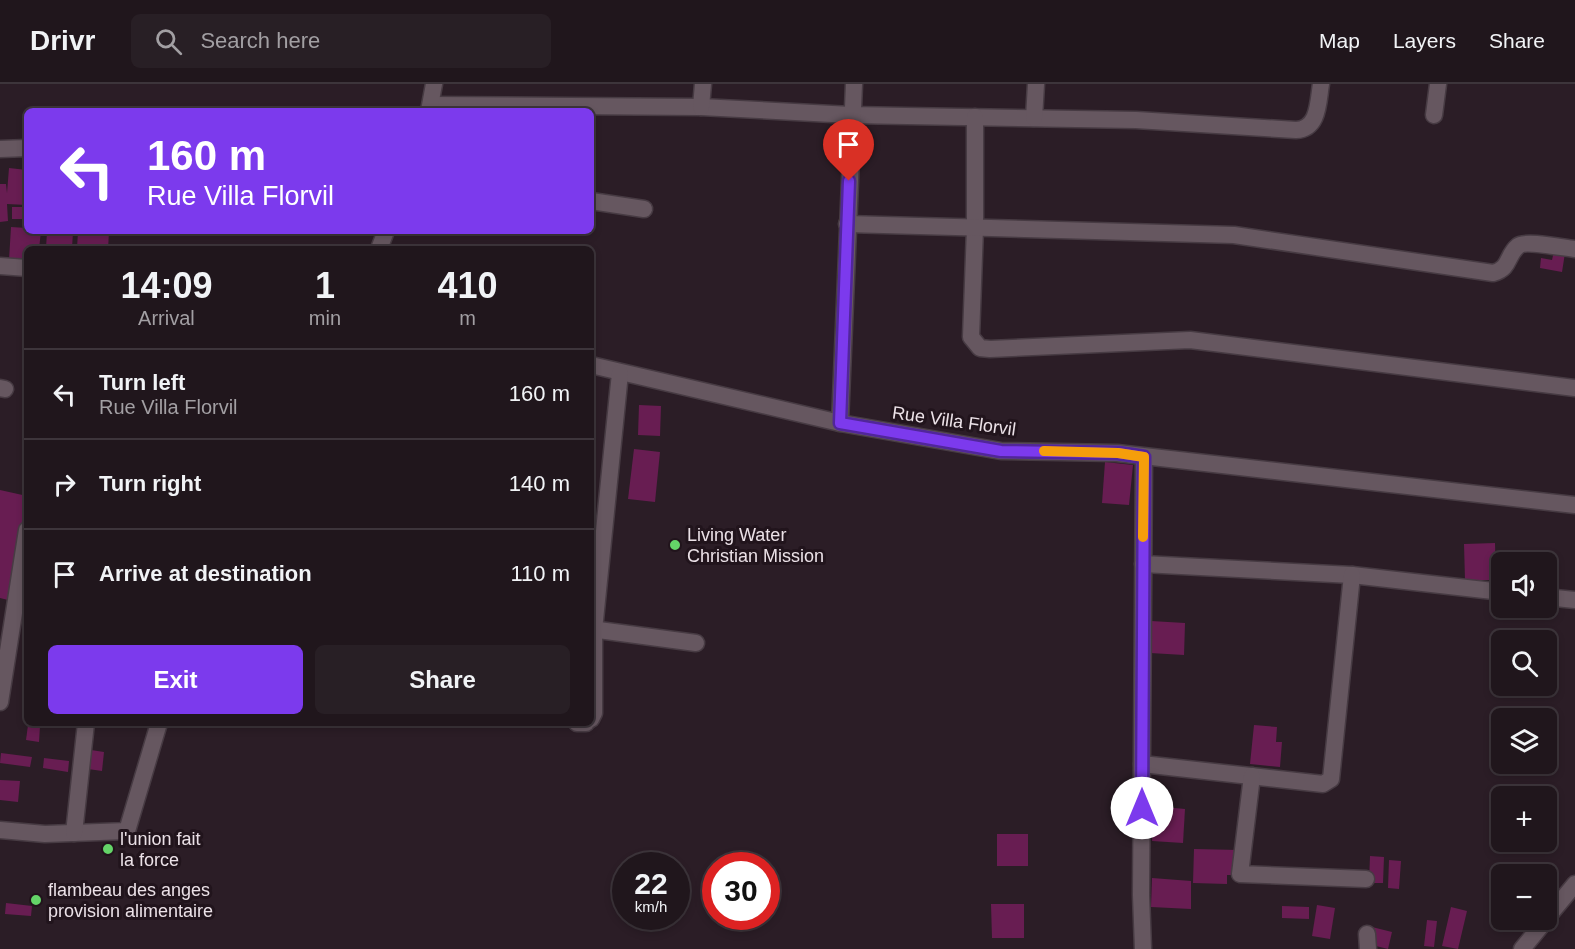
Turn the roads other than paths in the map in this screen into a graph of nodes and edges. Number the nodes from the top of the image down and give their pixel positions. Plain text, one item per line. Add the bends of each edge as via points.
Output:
1 (434, 84) edge
2 (703, 84) edge
3 (854, 84) edge
4 (1035, 84) edge
5 (1321, 84) edge
6 (1438, 84) edge
7 (700, 107) junction
8 (430, 108) edge
9 (517, 108) edge
10 (851, 115) junction
11 (1434, 115) dead end
12 (975, 117) junction
13 (1034, 118) junction
14 (24, 148) edge
15 (0, 150) edge
16 (594, 201) edge
17 (644, 208) dead end
18 (847, 224) junction
19 (975, 228) junction
20 (1575, 249) edge
21 (0, 266) edge
22 (24, 268) edge
23 (594, 366) edge
24 (620, 373) junction
25 (1575, 388) edge
26 (840, 423) junction
27 (1144, 457) junction
28 (1575, 505) edge
29 (24, 549) edge
30 (1143, 564) junction
31 (1352, 575) junction
32 (1491, 591) edge
33 (1557, 598) edge
34 (1575, 600) edge
35 (594, 620) edge
36 (594, 630) edge
37 (696, 643) dead end
38 (0, 702) edge
39 (86, 726) edge
40 (158, 726) edge
41 (1142, 764) junction
42 (1252, 776) junction
43 (0, 830) edge
44 (74, 833) junction
45 (1366, 879) dead end
46 (1575, 884) edge
47 (1557, 906) edge
48 (1537, 930) edge
49 (1143, 949) edge
50 (1522, 949) edge

1 - 8 street
2 - 7 street
3 - 10 street
4 - 13 street
5 - 13 street via 1315,118 1303,130
6 - 11 street
7 - 9 street
7 - 10 street
8 - 9 street
10 - 12 street
10 - 18 street
12 - 13 street
12 - 19 street
14 - 15 street
16 - 17 street
18 - 19 street
18 - 26 street
19 - 20 street via 1234,235 1493,273 1504,268 1523,244
19 - 25 street via 971,337 980,348 1190,340
21 - 22 street
23 - 24 street, Rue Villa Florvil
24 - 26 street, Rue Villa Florvil
24 - 35 street
26 - 27 street, Rue Villa Florvil via 1001,451
27 - 28 street, Rue Villa Florvil
27 - 30 street
29 - 38 street
30 - 31 street
30 - 41 street
31 - 32 street
31 - 42 street via 1331,779 1323,784
33 - 34 street
36 - 37 street
39 - 44 street
40 - 44 street via 127,831
41 - 42 street
41 - 49 street
42 - 45 street via 1240,874
43 - 44 street
46 - 47 street
48 - 50 street

